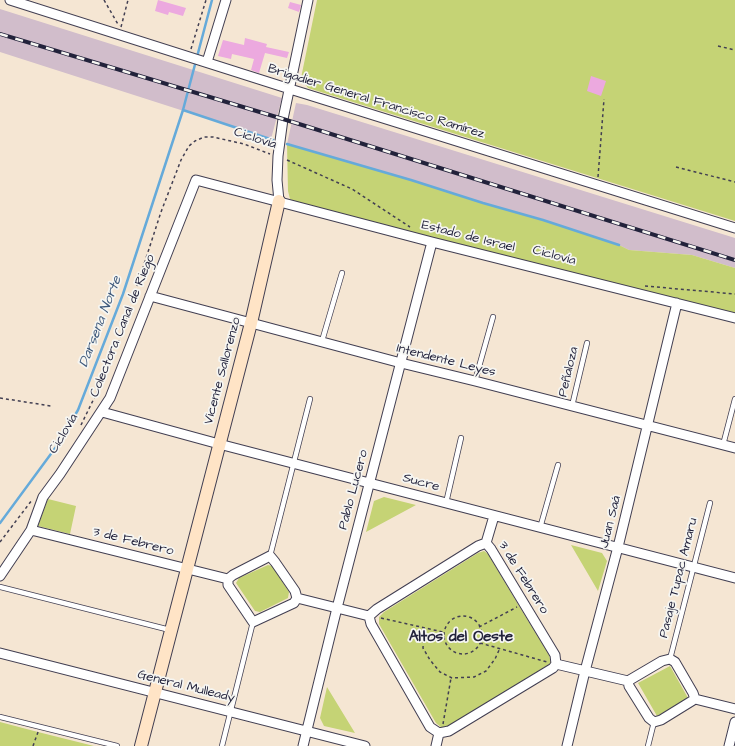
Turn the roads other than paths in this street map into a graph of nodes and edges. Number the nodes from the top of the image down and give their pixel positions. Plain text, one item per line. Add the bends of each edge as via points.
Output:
1 (10, 0) edge
2 (226, 0) edge
3 (308, 0) edge
4 (197, 59) junction
5 (290, 89) junction
6 (196, 180) joint
7 (279, 201) junction
8 (735, 228) edge
9 (432, 242) junction
10 (342, 273) dead end
11 (150, 296) junction
12 (677, 303) junction
13 (493, 317) dead end
14 (735, 318) edge
15 (251, 323) junction
16 (322, 341) junction
17 (587, 343) dead end
18 (401, 363) junction
19 (475, 381) junction
20 (310, 399) dead end
21 (735, 399) edge
22 (572, 406) junction
23 (102, 412) junction
24 (648, 426) junction
25 (461, 438) dead end
26 (219, 444) junction
27 (723, 445) junction
28 (735, 448) edge
29 (292, 464) junction
30 (558, 465) dead end
31 (369, 483) junction
32 (446, 503) junction
33 (710, 503) dead end
34 (494, 516) junction
35 (540, 528) junction
36 (31, 530) junction
37 (486, 543) junction
38 (618, 547) junction
39 (270, 556) junction
40 (693, 567) junction
41 (187, 569) junction
42 (0, 576) edge
43 (735, 578) edge
44 (228, 579) junction
45 (0, 587) edge
46 (297, 598) junction
47 (337, 608) junction
48 (370, 616) junction
49 (253, 622) junction
50 (170, 630) junction
51 (0, 653) edge
52 (670, 659) junction
53 (554, 664) junction
54 (585, 671) junction
55 (628, 681) junction
56 (154, 692) junction
57 (695, 699) junction
58 (735, 709) edge
59 (230, 712) junction
60 (0, 717) edge
61 (654, 722) junction
62 (735, 722) edge
63 (440, 730) junction
64 (307, 731) junction
65 (117, 746) edge
66 (141, 746) edge
67 (222, 746) edge
68 (303, 746) edge
69 (365, 746) edge
70 (436, 746) edge
71 (567, 746) edge
72 (648, 746) edge
73 (729, 746) edge

1 - 4 street, Brigadier General Francisco Ramírez
2 - 4 street
3 - 5 street, Vicente Sallorenzo
4 - 5 street, Brigadier General Francisco Ramírez
5 - 7 street, Vicente Sallorenzo via 278,156
5 - 8 street, Brigadier General Francisco Ramírez
6 - 7 street, Estado de Israel
6 - 11 street, Colectora Canal de Riego
7 - 9 street, Estado de Israel
7 - 15 street, Vicente Sallorenzo
9 - 12 street, Estado de Israel
9 - 18 street, Pablo Lucero
10 - 16 lane
11 - 15 street, Intendente Leyes
11 - 23 street, Colectora Canal de Riego via 110,398
12 - 14 street, Estado de Israel
12 - 24 street, Juan Saá
13 - 19 lane
15 - 16 street, Intendente Leyes
15 - 26 street, Vicente Sallorenzo
16 - 18 street, Intendente Leyes
17 - 22 lane, Peñaloza
18 - 19 street, Intendente Leyes
18 - 31 street, Pablo Lucero
19 - 22 street, Intendente Leyes
20 - 29 lane
21 - 27 lane
22 - 24 street, Intendente Leyes
23 - 26 street, Sucre
23 - 36 street, Colectora Canal de Riego via 43,497
24 - 27 street, Intendente Leyes
24 - 38 street, Juan Saá
25 - 32 lane
26 - 29 street, Sucre
26 - 41 street, Vicente Sallorenzo
27 - 28 street, Intendente Leyes
29 - 31 street, Sucre
29 - 39 lane
30 - 35 lane
31 - 32 street, Sucre
31 - 47 street, Pablo Lucero
32 - 34 street, Sucre
33 - 40 lane, Pasaje Tupac Amaru
34 - 35 street, Sucre
34 - 37 street
35 - 38 street, Sucre
36 - 41 street, 3 de Febrero
36 - 42 street, Colectora Canal de Riego
37 - 48 street, 3 de Febrero via 377,609
37 - 53 street, 3 de Febrero via 555,655
38 - 40 street, Sucre
38 - 54 street, Juan Saá
39 - 44 street
39 - 46 street via 296,591
40 - 43 street, Sucre
40 - 52 lane, Pasaje Tupac Amaru
41 - 44 street, 3 de Febrero
41 - 50 street, Vicente Sallorenzo
44 - 49 street via 228,585
45 - 50 lane
46 - 47 street
46 - 49 street via 294,603
47 - 48 street
47 - 64 street, Pablo Lucero
48 - 63 street via 371,624 430,727
49 - 59 lane
50 - 56 street, Vicente Sallorenzo
51 - 56 street, General Mulleady
52 - 55 street
52 - 57 street via 675,662
53 - 54 street
53 - 63 street via 553,668 448,731
54 - 55 street
54 - 71 street, Juan Saá
55 - 61 street via 649,718
56 - 59 street, General Mulleady
56 - 66 street, Vicente Sallorenzo
57 - 58 street
57 - 61 street
59 - 64 street, General Mulleady
59 - 67 lane
60 - 65 lane
61 - 72 lane
62 - 73 street
63 - 70 street
64 - 68 street, Pablo Lucero
64 - 69 street, General Mulleady

